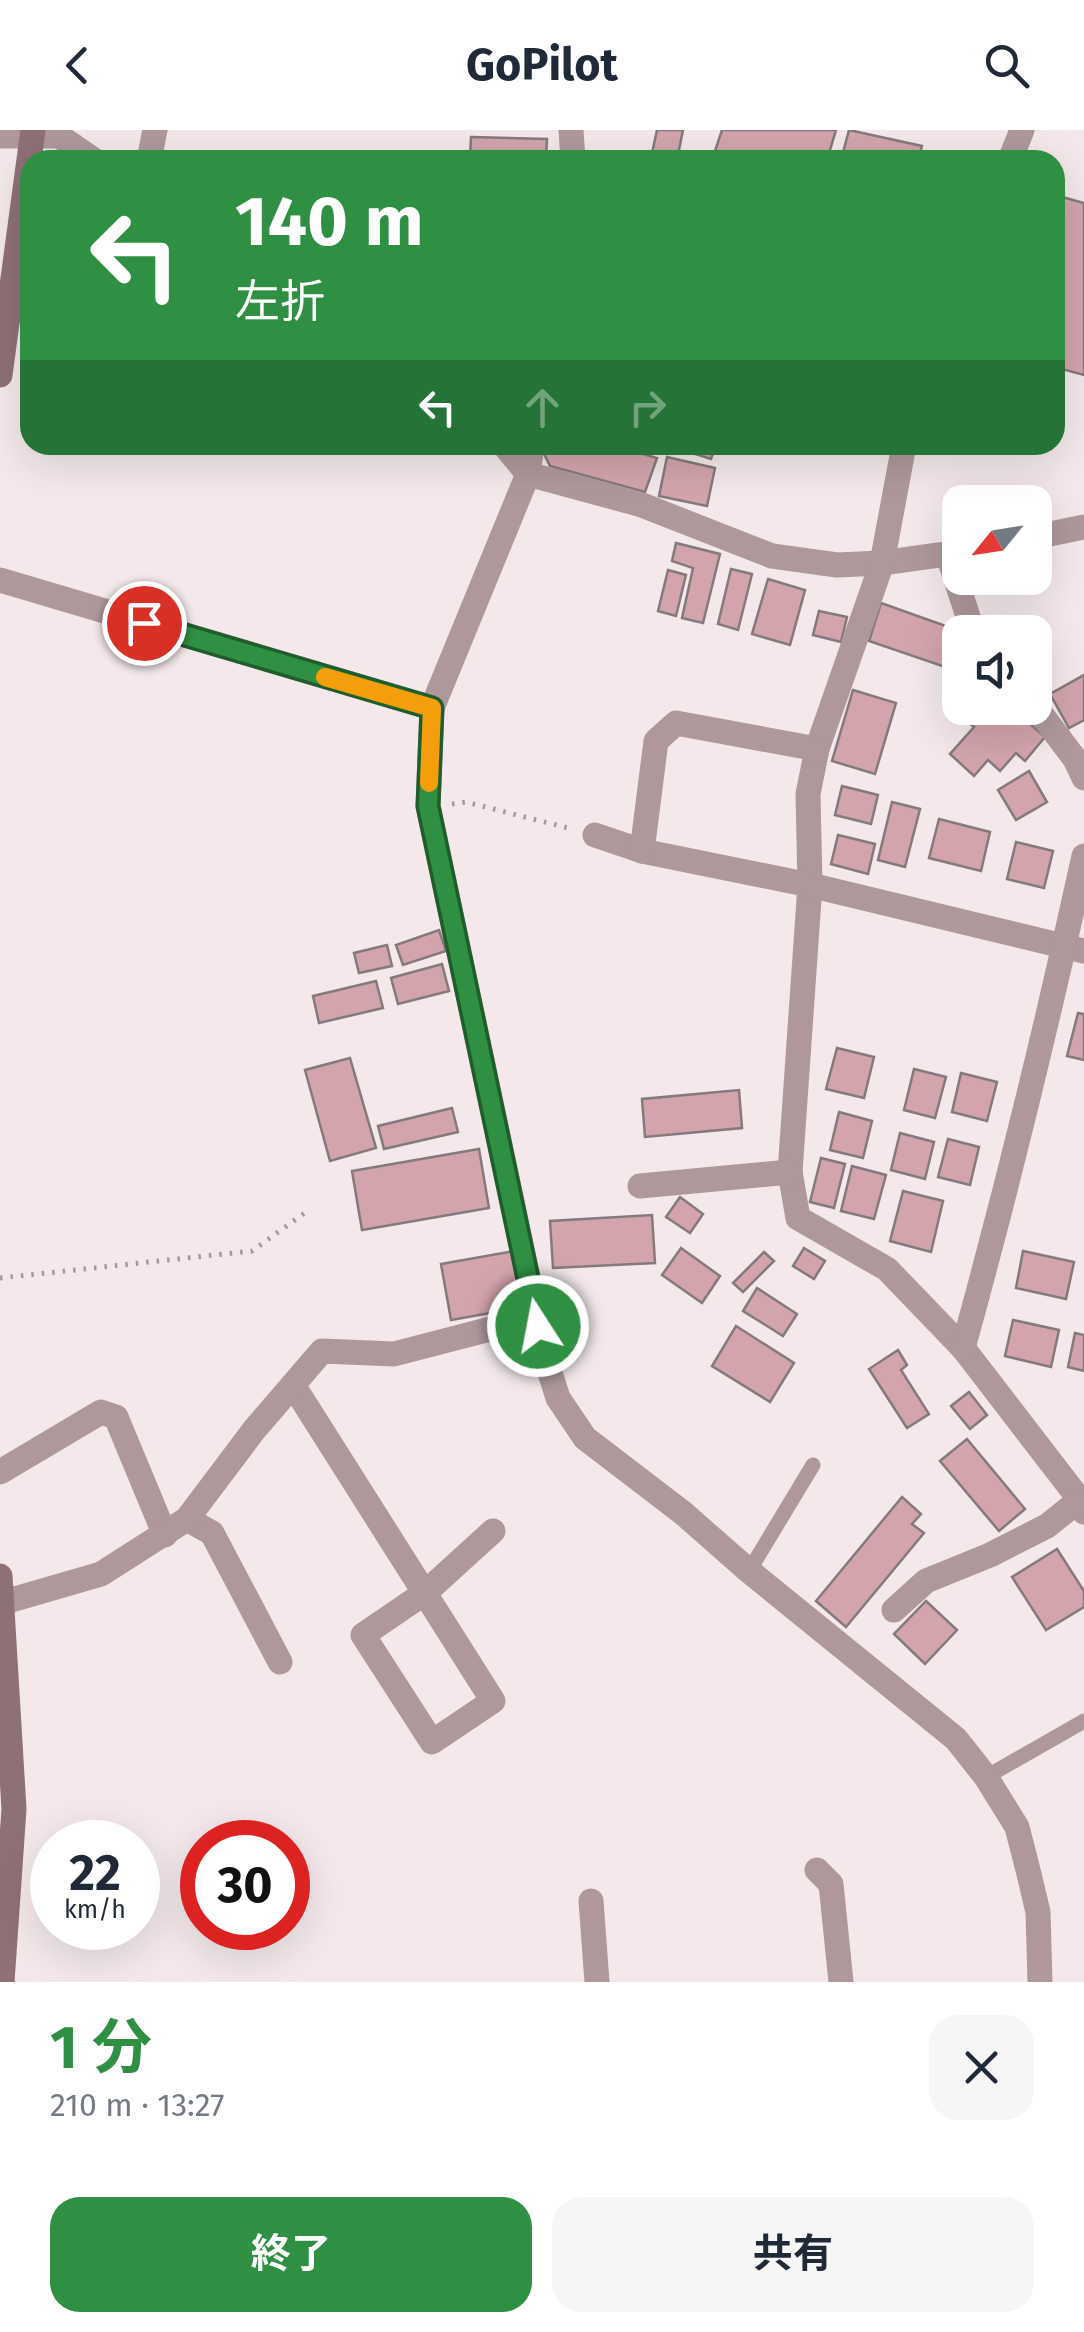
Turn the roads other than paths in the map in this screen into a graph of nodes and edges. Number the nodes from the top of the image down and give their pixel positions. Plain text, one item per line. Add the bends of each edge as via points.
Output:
1 (32, 133) edge
2 (0, 136) edge
3 (79, 150) edge
4 (19, 310) edge
5 (0, 375) edge
6 (512, 455) edge
7 (531, 455) edge
8 (902, 455) edge
9 (528, 474) junction
10 (1084, 527) edge
11 (1052, 534) edge
12 (942, 556) edge
13 (882, 563) junction
14 (0, 580) edge
15 (432, 708) junction
16 (1050, 725) edge
17 (817, 749) junction
18 (1084, 778) edge
19 (594, 835) road end
20 (642, 851) junction
21 (1084, 856) edge
22 (810, 886) junction
23 (1074, 949) edge
24 (790, 1172) junction
25 (640, 1186) dead end
26 (517, 1322) dead end
27 (963, 1348) junction
28 (293, 1386) junction
29 (814, 1465) dead end
30 (0, 1472) edge
31 (1080, 1497) edge
32 (187, 1519) junction
33 (493, 1531) dead end
34 (165, 1534) junction
35 (749, 1570) junction
36 (0, 1576) edge
37 (426, 1592) junction
38 (2, 1602) edge
39 (894, 1610) dead end
40 (280, 1662) dead end
41 (1084, 1721) edge
42 (986, 1776) junction
43 (817, 1870) dead end
44 (591, 1901) dead end
45 (2, 1982) edge
46 (597, 1982) edge
47 (841, 1982) edge
48 (1040, 1982) edge

1 - 2 street
1 - 3 street via 59,136
4 - 5 street
6 - 9 street
7 - 9 street
8 - 13 street
9 - 13 street via 642,505 772,556
9 - 15 street
10 - 11 street
12 - 13 street
13 - 17 street
14 - 15 street
15 - 35 street via 428,806 558,1398 585,1438
16 - 18 street
17 - 20 street via 676,723 656,741
17 - 22 street via 808,794
19 - 20 street
20 - 22 street
21 - 23 street
22 - 23 street
22 - 24 street
23 - 27 street
24 - 25 street
24 - 27 street via 798,1218 887,1269
26 - 28 street via 394,1354 322,1351
27 - 31 street
28 - 32 street
28 - 37 street
29 - 35 lane
30 - 34 street via 101,1412 116,1417
31 - 39 street via 1047,1526 926,1581
32 - 34 street
32 - 40 street via 212,1533
33 - 37 street
34 - 38 street via 101,1574
35 - 42 street via 956,1738
36 - 38 street
37 - 37 street via 364,1635 432,1742 493,1702
38 - 45 street via 14,1810
41 - 42 lane
42 - 48 street via 1017,1827 1038,1912
43 - 47 street via 830,1884
44 - 46 street

